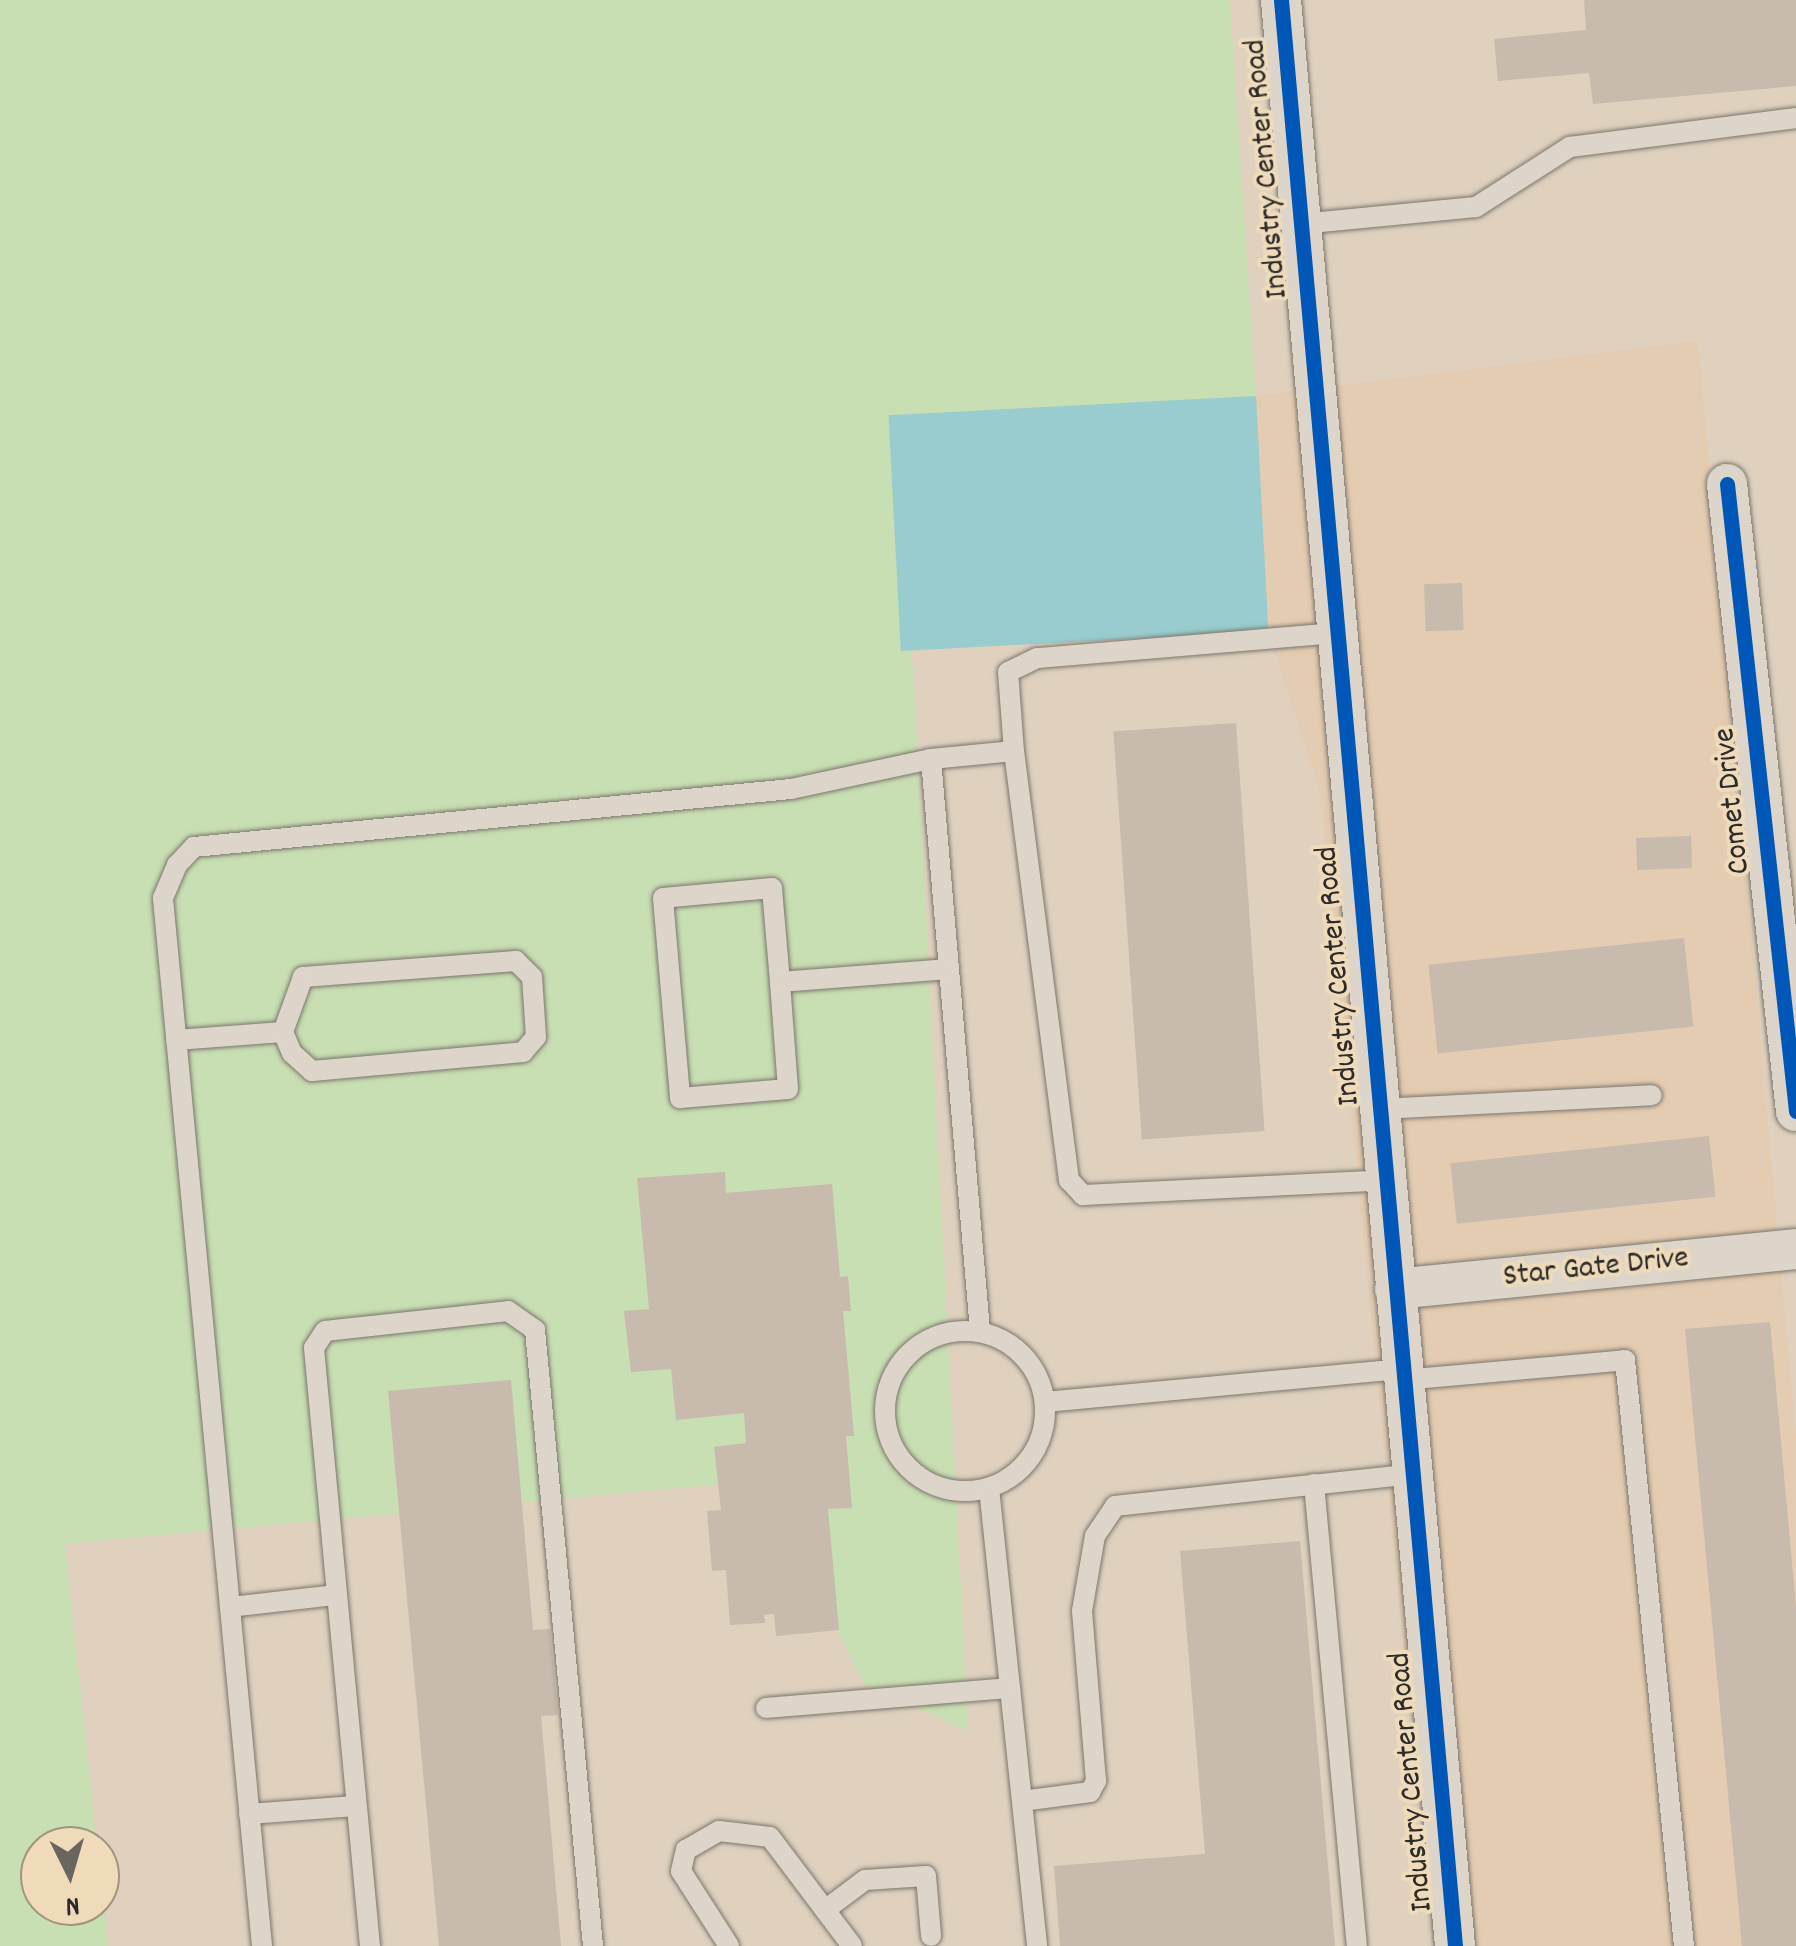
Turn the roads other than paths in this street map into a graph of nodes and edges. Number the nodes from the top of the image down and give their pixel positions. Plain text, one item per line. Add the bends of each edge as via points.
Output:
1 (1281, 0) edge
2 (1796, 118) edge
3 (1300, 224) junction
4 (1726, 484) dead end
5 (1336, 633) junction
6 (1014, 751) junction
7 (932, 758) junction
8 (949, 969) junction
9 (780, 982) junction
10 (284, 1032) junction
11 (176, 1040) junction
12 (1652, 1095) dead end
13 (1380, 1109) junction
14 (1796, 1111) edge
15 (1386, 1180) junction
16 (1796, 1249) edge
17 (1396, 1289) junction
18 (980, 1331) junction
19 (1403, 1374) junction
20 (1046, 1402) junction
21 (1412, 1474) junction
22 (1314, 1484) junction
23 (989, 1488) junction
24 (335, 1595) junction
25 (230, 1607) junction
26 (1010, 1688) junction
27 (766, 1708) dead end
28 (1022, 1801) junction
29 (356, 1806) junction
30 (250, 1814) junction
31 (825, 1910) junction
32 (931, 1936) dead end
33 (262, 1946) edge
34 (370, 1946) edge
35 (592, 1946) edge
36 (729, 1946) edge
37 (852, 1946) edge
38 (1037, 1946) edge
39 (1357, 1946) edge
40 (1455, 1946) edge
41 (1684, 1946) edge

1 - 3 street, Industry Center Road
2 - 3 lane via 1570,147 1476,207
3 - 5 street, Industry Center Road
4 - 14 street, Comet Drive
5 - 6 lane via 1038,658 1008,672
5 - 13 street, Industry Center Road
6 - 7 lane
6 - 15 lane via 1069,1180 1083,1195
7 - 8 lane
7 - 11 lane via 791,789 194,846 163,898
8 - 9 lane
8 - 18 lane
9 - 9 lane via 788,1089 680,1098 663,898 772,888
10 - 10 lane via 292,1053 312,1071 523,1052 536,1037 532,977 516,961 303,977
10 - 11 lane
11 - 25 lane
12 - 13 lane
13 - 15 street, Industry Center Road
15 - 17 street, Industry Center Road
16 - 17 street, Star Gate Drive
17 - 19 street, Industry Center Road
18 - 20 lane via 1025,1356
18 - 23 lane via 930,1338 909,1352 894,1373 885,1422 911,1470 948,1488
19 - 20 lane
19 - 21 street, Industry Center Road
19 - 41 lane via 1625,1360
20 - 23 lane via 1033,1455
21 - 22 lane
21 - 40 street, Industry Center Road
22 - 28 lane via 1115,1506 1095,1536 1082,1611 1096,1782 1090,1792
22 - 39 lane
23 - 26 lane
24 - 25 lane
24 - 29 lane
24 - 35 lane via 314,1348 325,1331 508,1312 535,1330
25 - 30 lane
26 - 27 lane
26 - 28 lane
28 - 38 lane
29 - 30 lane
29 - 34 lane
30 - 33 lane
31 - 32 lane via 865,1880 926,1876
31 - 36 lane via 770,1837 718,1830 686,1850 681,1871
31 - 37 lane

